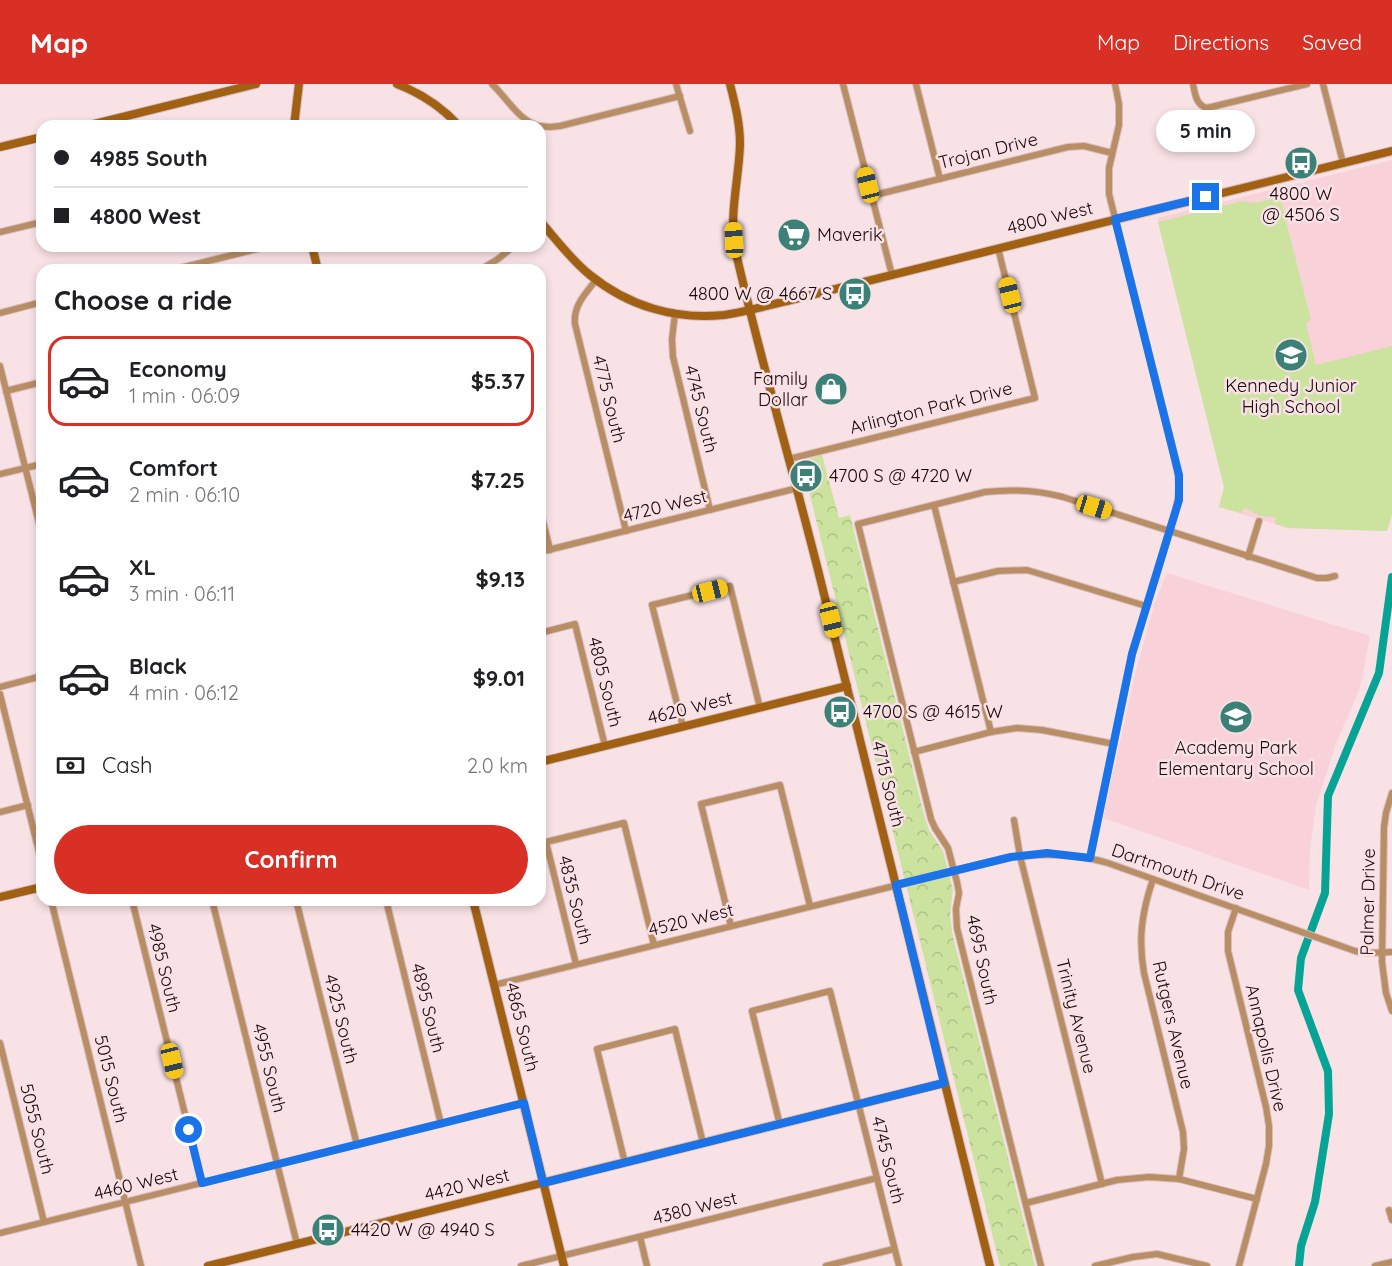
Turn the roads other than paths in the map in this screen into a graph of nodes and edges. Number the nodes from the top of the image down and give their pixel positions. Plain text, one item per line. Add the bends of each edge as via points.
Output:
1 (256, 84) edge
2 (299, 84) edge
3 (397, 84) edge
4 (492, 84) edge
5 (676, 84) edge
6 (730, 84) edge
7 (843, 84) edge
8 (916, 84) edge
9 (1115, 84) edge
10 (1193, 84) edge
11 (1307, 84) edge
12 (1323, 84) edge
13 (680, 96) junction
14 (110, 120) edge
15 (295, 120) edge
16 (453, 120) edge
17 (527, 120) edge
18 (546, 127) edge
19 (690, 131) dead end
20 (36, 138) edge
21 (0, 147) edge
22 (1392, 151) edge
23 (1112, 153) junction
24 (1343, 163) junction
25 (940, 179) junction
26 (871, 196) junction
27 (1115, 219) junction
28 (36, 223) edge
29 (546, 229) edge
30 (0, 232) edge
31 (998, 248) junction
32 (245, 252) edge
33 (507, 252) edge
34 (196, 264) edge
35 (490, 264) edge
36 (892, 275) junction
37 (596, 280) junction
38 (36, 304) edge
39 (750, 310) junction
40 (0, 313) edge
41 (675, 314) junction
42 (0, 366) edge
43 (36, 384) edge
44 (6, 391) junction
45 (789, 459) junction
46 (36, 465) edge
47 (25, 468) junction
48 (0, 474) edge
49 (798, 488) junction
50 (934, 505) junction
51 (710, 510) junction
52 (36, 511) edge
53 (1259, 521) dead end
54 (626, 531) junction
55 (1169, 531) junction
56 (546, 534) edge
57 (550, 550) junction
58 (546, 551) edge
59 (1248, 556) junction
60 (1335, 576) dead end
61 (953, 582) junction
62 (1146, 606) junction
63 (546, 631) edge
64 (36, 678) edge
65 (847, 686) junction
66 (0, 687) edge
67 (0, 694) edge
68 (760, 708) junction
69 (683, 727) junction
70 (991, 732) junction
71 (1113, 744) junction
72 (605, 746) junction
73 (915, 752) junction
74 (546, 761) edge
75 (1392, 793) edge
76 (28, 806) junction
77 (0, 812) edge
78 (1014, 820) dead end
79 (36, 839) edge
80 (1384, 844) junction
81 (1392, 844) edge
82 (1020, 856) junction
83 (1090, 858) junction
84 (954, 871) junction
85 (1153, 879) junction
86 (896, 885) junction
87 (36, 888) edge
88 (0, 897) edge
89 (52, 906) edge
90 (133, 906) edge
91 (214, 906) edge
92 (298, 906) edge
93 (387, 906) edge
94 (474, 906) edge
95 (810, 906) junction
96 (1236, 908) junction
97 (731, 926) junction
98 (654, 945) junction
99 (1392, 952) edge
100 (1382, 953) junction
101 (576, 964) junction
102 (494, 985) junction
103 (1392, 1011) edge
104 (0, 1043) edge
105 (944, 1083) junction
106 (524, 1103) junction
107 (858, 1104) junction
108 (441, 1124) junction
109 (780, 1125) junction
110 (703, 1143) junction
111 (357, 1144) junction
112 (625, 1163) junction
113 (278, 1164) junction
114 (877, 1178) junction
115 (1179, 1179) junction
116 (202, 1183) junction
117 (543, 1183) junction
118 (1102, 1184) junction
119 (1257, 1199) junction
120 (125, 1202) junction
121 (1026, 1203) junction
122 (1389, 1210) dead end
123 (1392, 1220) edge
124 (44, 1222) junction
125 (0, 1233) edge
126 (640, 1237) junction
127 (297, 1244) junction
128 (894, 1249) junction
129 (562, 1256) junction
130 (1392, 1262) edge
131 (223, 1264) edge
132 (141, 1266) edge
133 (208, 1266) edge
134 (521, 1266) edge
135 (564, 1266) edge
136 (647, 1266) edge
137 (826, 1266) edge
138 (899, 1266) edge
139 (990, 1266) edge
140 (1041, 1266) edge
141 (1095, 1266) edge
142 (1207, 1266) edge
143 (1239, 1266) edge
144 (1375, 1266) edge

1 - 14 street
2 - 15 street
3 - 16 street via 438,106
4 - 17 street
5 - 13 street
6 - 39 street, 4715 South via 740,145 732,214 734,240
7 - 26 street
8 - 25 street
9 - 23 street via 1119,125
10 - 11 street via 1202,107
12 - 24 street
13 - 18 street
13 - 19 street
20 - 21 street
22 - 24 street, 4800 West
23 - 25 street, Trojan Drive via 1072,146
23 - 27 street via 1108,181
24 - 27 street, 4800 West
25 - 26 street, Trojan Drive
26 - 36 street
27 - 31 street, 4800 West
27 - 55 street via 1179,475 1179,500
28 - 30 street
29 - 37 street, 4800 West
31 - 36 street, 4800 West
31 - 45 street, Arlington Park Drive via 1035,398
32 - 34 street
33 - 35 street
36 - 39 street, 4800 West
37 - 41 street, 4800 West via 629,300
37 - 54 street, 4775 South via 577,306 575,324
38 - 40 street
39 - 41 street, 4800 West via 709,316
39 - 45 street, 4715 South
41 - 51 street, 4745 South via 673,357
42 - 44 street
43 - 44 street
44 - 47 street
45 - 49 street, 4715 South
46 - 47 street
47 - 48 street
47 - 52 street
49 - 51 street, 4720 West
49 - 65 street, 4715 South
50 - 55 street via 985,492 1028,490 1063,497
50 - 61 street
50 - 73 street, 4695 South via 858,524
51 - 54 street, 4720 West
53 - 59 street
54 - 57 street, 4720 West
55 - 59 street
55 - 62 street
56 - 57 street
57 - 58 street, 4720 West
59 - 60 street via 1317,578
61 - 62 street via 1004,570 1027,570
61 - 70 street
62 - 71 street
63 - 72 street, 4805 South via 575,624
64 - 66 street
65 - 68 street, 4620 West
65 - 86 street, 4715 South
67 - 76 street
68 - 69 street, 4620 West
68 - 69 street via 730,586 652,605
69 - 72 street, 4620 West
70 - 71 street via 1030,728
70 - 73 street
71 - 83 street
72 - 74 street, 4620 West
73 - 84 street, 4695 South via 931,819 950,852
75 - 80 street, Palmer Drive
76 - 77 street
76 - 79 street
78 - 82 street, Trinity Avenue
80 - 81 street
80 - 100 street, Palmer Drive
82 - 83 street, Dartmouth Drive via 1047,853
82 - 84 street, Dartmouth Drive
82 - 118 street, Trinity Avenue
83 - 85 street, Dartmouth Drive
84 - 86 street, Dartmouth Drive
84 - 121 street, 4695 South via 959,893 957,928
85 - 96 street, Dartmouth Drive
85 - 115 street, Rutgers Avenue via 1142,922 1141,953 1183,1132
86 - 95 street, 4520 West
86 - 105 street, 4715 South
87 - 88 street
89 - 120 street, 5015 South
90 - 116 street, 4985 South
91 - 113 street, 4955 South
92 - 111 street, 4925 South
93 - 108 street, 4895 South
94 - 102 street, 4865 South
95 - 97 street, 4520 West
95 - 97 street via 780,784 701,804
96 - 100 street, Dartmouth Drive via 1355,951
96 - 119 street, Annapolis Drive via 1228,932 1228,951 1269,1126 1269,1146
97 - 98 street, 4520 West
98 - 101 street, 4520 West
98 - 101 street, 4835 South via 624,823 546,842
99 - 100 street, Dartmouth Drive
100 - 103 street, Palmer Drive
101 - 102 street, 4520 West
102 - 106 street, 4865 South
104 - 124 street, 5055 South
105 - 107 street, 4420 West
105 - 139 street, 4715 South
106 - 108 street, 4460 West
106 - 117 street, 4865 South
107 - 109 street, 4420 West
107 - 109 street, 4745 South via 830,991 752,1011
107 - 114 street, 4745 South
108 - 111 street, 4460 West
109 - 110 street, 4420 West
110 - 112 street, 4420 West
110 - 112 street via 675,1029 597,1049
111 - 113 street, 4460 West
112 - 117 street, 4420 West
113 - 116 street, 4460 West
113 - 127 street, 4955 South
114 - 126 street, 4380 West
114 - 128 street, 4745 South
115 - 118 street via 1139,1177
115 - 119 street
116 - 120 street, 4460 West
117 - 127 street, 4420 West
117 - 129 street, 4865 South
118 - 121 street
119 - 143 street, Annapolis Drive
120 - 124 street, 4460 West
120 - 132 street, 5015 South
121 - 140 street, 4695 South
122 - 123 street
124 - 125 street, 4460 West
126 - 129 street, 4380 West
126 - 136 street
127 - 131 street, 4420 West
128 - 137 street
128 - 138 street, 4745 South
129 - 134 street, 4380 West
129 - 135 street, 4865 South
130 - 144 street
131 - 133 street, 4420 West
141 - 142 street via 1157,1254

